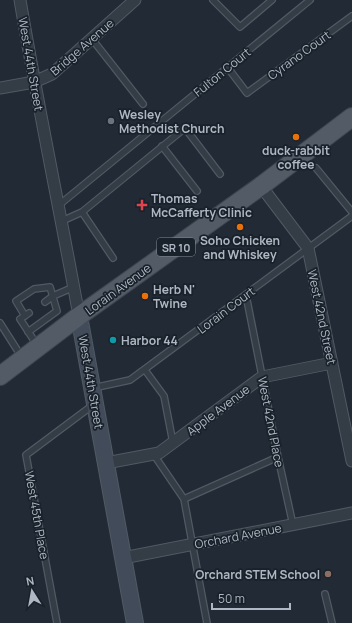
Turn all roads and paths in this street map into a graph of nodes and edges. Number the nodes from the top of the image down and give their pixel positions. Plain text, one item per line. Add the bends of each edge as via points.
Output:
1 (20, 0) edge
2 (135, 0) edge
3 (213, 0) edge
4 (272, 0) edge
5 (310, 0) edge
6 (352, 16) edge
7 (92, 39) junction
8 (228, 68) junction
9 (34, 82) junction
10 (0, 88) edge
11 (143, 104) dead end
12 (352, 117) edge
13 (162, 146) junction
14 (316, 168) dead end
15 (220, 174) dead end
16 (261, 186) junction
17 (196, 191) dead end
18 (59, 205) junction
19 (82, 212) junction
20 (352, 212) edge
21 (352, 216) edge
22 (62, 221) junction
23 (308, 248) junction
24 (113, 258) dead end
25 (74, 287) junction
26 (246, 295) junction
27 (53, 296) junction
28 (45, 302) dead end
29 (79, 316) junction
30 (0, 322) edge
31 (28, 332) junction
32 (38, 348) junction
33 (22, 359) junction
34 (332, 363) junction
35 (144, 370) junction
36 (0, 376) edge
37 (262, 377) junction
38 (92, 388) junction
39 (95, 404) junction
40 (173, 444) junction
41 (154, 455) junction
42 (278, 456) junction
43 (352, 461) edge
44 (106, 463) junction
45 (184, 499) junction
46 (352, 513) edge
47 (294, 525) junction
48 (193, 545) junction
49 (123, 558) junction
50 (325, 594) dead end
51 (57, 623) edge
52 (135, 623) edge
53 (208, 623) edge
54 (332, 623) edge

1 - 9 street, West 44th Street
2 - 7 street, Bridge Avenue
3 - 4 lane via 240,26
5 - 8 lane, Fulton Court
6 - 8 lane, Cyrano Court via 247,93
7 - 9 street, Bridge Avenue via 52,74
7 - 11 lane
8 - 18 lane, Fulton Court
9 - 10 street, Bridge Avenue
9 - 18 street, West 44th Street
12 - 16 main road, Lorain Avenue / SR 10
13 - 15 lane via 185,128
13 - 17 lane
13 - 19 lane
14 - 20 lane
16 - 23 street, West 42nd Street
16 - 29 main road, Lorain Avenue / SR 10
18 - 22 street, West 44th Street
19 - 22 lane
19 - 24 lane
21 - 23 lane, Lorain Court
22 - 25 street, West 44th Street
23 - 26 lane, Lorain Court
23 - 34 street, West 42nd Street
25 - 27 lane
25 - 29 street, West 44th Street
26 - 35 lane, Lorain Court
26 - 37 lane, West 42nd Place
27 - 28 lane
27 - 31 lane via 57,311
27 - 31 lane via 50,287 34,289 16,300 27,314 20,319
29 - 32 main road, Lorain Avenue / SR 10
29 - 38 street, West 44th Street
30 - 33 lane
31 - 32 lane
32 - 33 main road, Lorain Avenue / SR 10
33 - 36 main road, Lorain Avenue / SR 10
34 - 37 street, Apple Avenue
34 - 43 street, West 42nd Street
35 - 38 lane, Lorain Court via 130,380
35 - 40 lane via 164,396
37 - 40 street, Apple Avenue
37 - 42 lane, West 42nd Place
38 - 39 street, West 44th Street
39 - 44 street, West 44th Street
39 - 51 lane, West 45th Place via 26,455
40 - 41 street, Apple Avenue
41 - 44 street, Apple Avenue
41 - 45 lane
42 - 45 lane
42 - 47 lane, West 42nd Place
44 - 49 street, West 44th Street
45 - 48 lane
46 - 47 street, Orchard Avenue
47 - 48 street, Orchard Avenue
48 - 49 street, Orchard Avenue
48 - 53 lane
49 - 52 street, West 44th Street
50 - 54 lane

